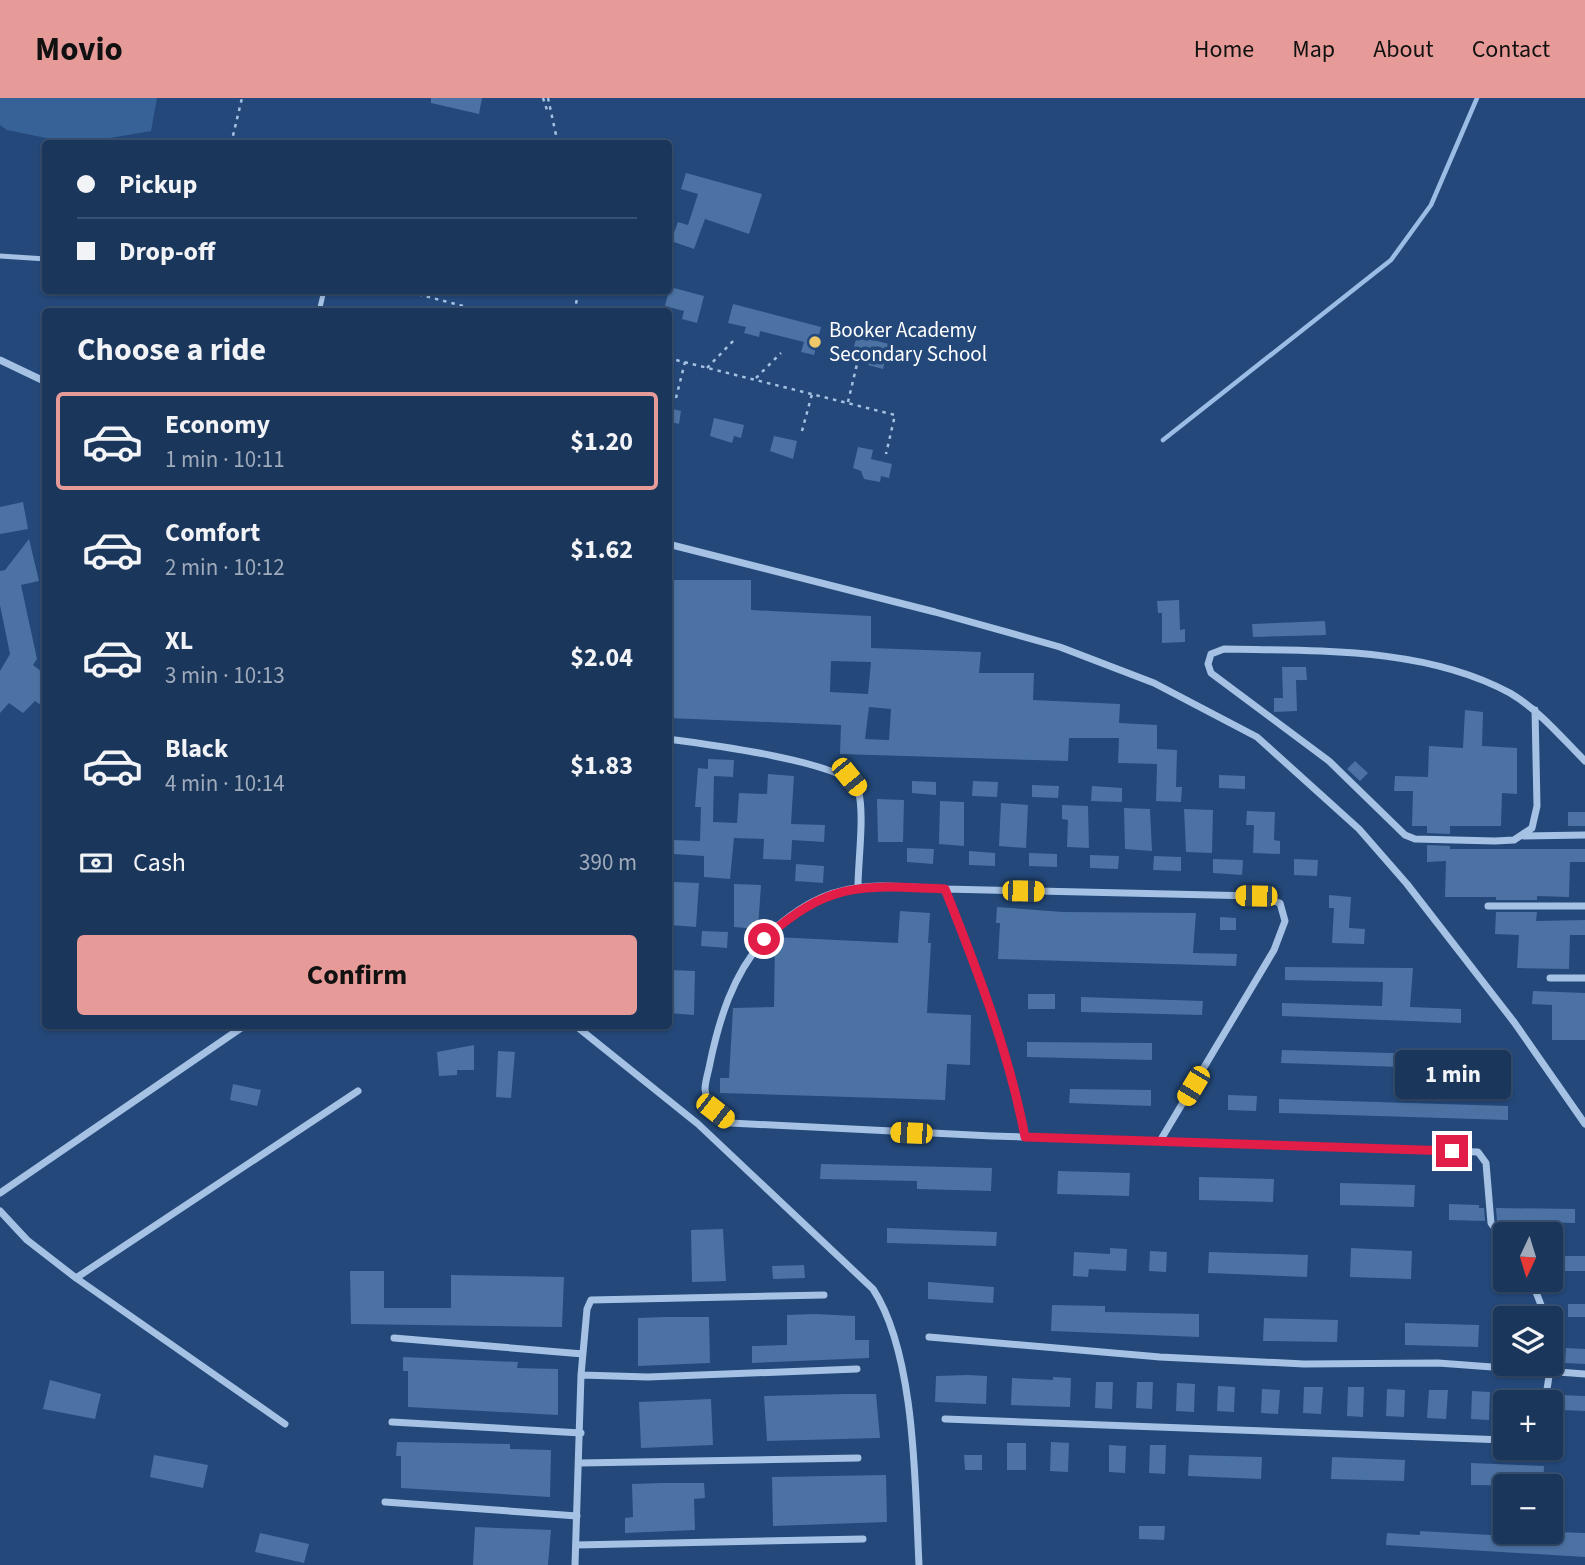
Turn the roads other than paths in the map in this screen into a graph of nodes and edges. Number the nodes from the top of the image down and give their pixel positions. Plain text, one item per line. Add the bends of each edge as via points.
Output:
1 (0, 257) edge
2 (42, 259) edge
3 (0, 360) edge
4 (42, 380) edge
5 (672, 545) edge
6 (1535, 710) junction
7 (672, 740) edge
8 (1585, 761) edge
9 (1524, 835) junction
10 (1585, 835) edge
11 (858, 887) junction
12 (945, 889) junction
13 (1488, 906) dead end
14 (1585, 906) edge
15 (1550, 978) dead end
16 (1585, 978) edge
17 (240, 1029) edge
18 (580, 1029) edge
19 (358, 1091) dead end
20 (1585, 1124) edge
21 (1025, 1137) junction
22 (1160, 1141) junction
23 (0, 1193) edge
24 (0, 1211) edge
25 (1493, 1226) edge
26 (76, 1278) junction
27 (824, 1296) dead end
28 (929, 1337) dead end
29 (394, 1338) dead end
30 (583, 1354) junction
31 (1493, 1366) edge
32 (857, 1369) dead end
33 (1563, 1371) edge
34 (1585, 1374) edge
35 (581, 1375) junction
36 (945, 1419) dead end
37 (392, 1422) dead end
38 (285, 1424) dead end
39 (581, 1433) junction
40 (1493, 1440) edge
41 (858, 1458) dead end
42 (580, 1463) junction
43 (385, 1502) dead end
44 (577, 1516) junction
45 (863, 1539) dead end
46 (576, 1545) junction
47 (575, 1565) edge
48 (919, 1565) edge

1 - 2 lane
3 - 4 street
5 - 20 street via 1060,647 1154,683 1256,737 1360,829 1407,884 1514,1022
6 - 8 street
6 - 9 street via 1537,806 1532,828
6 - 9 street via 1486,683 1419,660 1224,649 1211,654 1208,664 1210,673 1329,761 1405,835 1495,841
7 - 11 street via 765,754 849,777 858,788
9 - 10 street
11 - 12 street
11 - 21 street via 810,903 764,939 746,962 716,1033 705,1090 715,1111 730,1122 748,1126
12 - 21 street via 994,1023
12 - 22 street via 1256,896 1280,903 1285,921 1274,950
13 - 14 street
15 - 16 street
17 - 23 street
18 - 48 street via 698,1124 873,1289 892,1328 902,1374
19 - 26 street
21 - 22 street
22 - 25 street via 1478,1152 1486,1163
24 - 26 street via 27,1240
26 - 38 street
27 - 30 street via 597,1298 587,1309
28 - 31 street via 1146,1356
29 - 30 street
30 - 35 street
32 - 35 street
33 - 34 street
35 - 39 street
36 - 40 street
37 - 39 street
39 - 42 street
41 - 42 street
42 - 44 street
43 - 44 street
44 - 46 street
45 - 46 street
46 - 47 street

